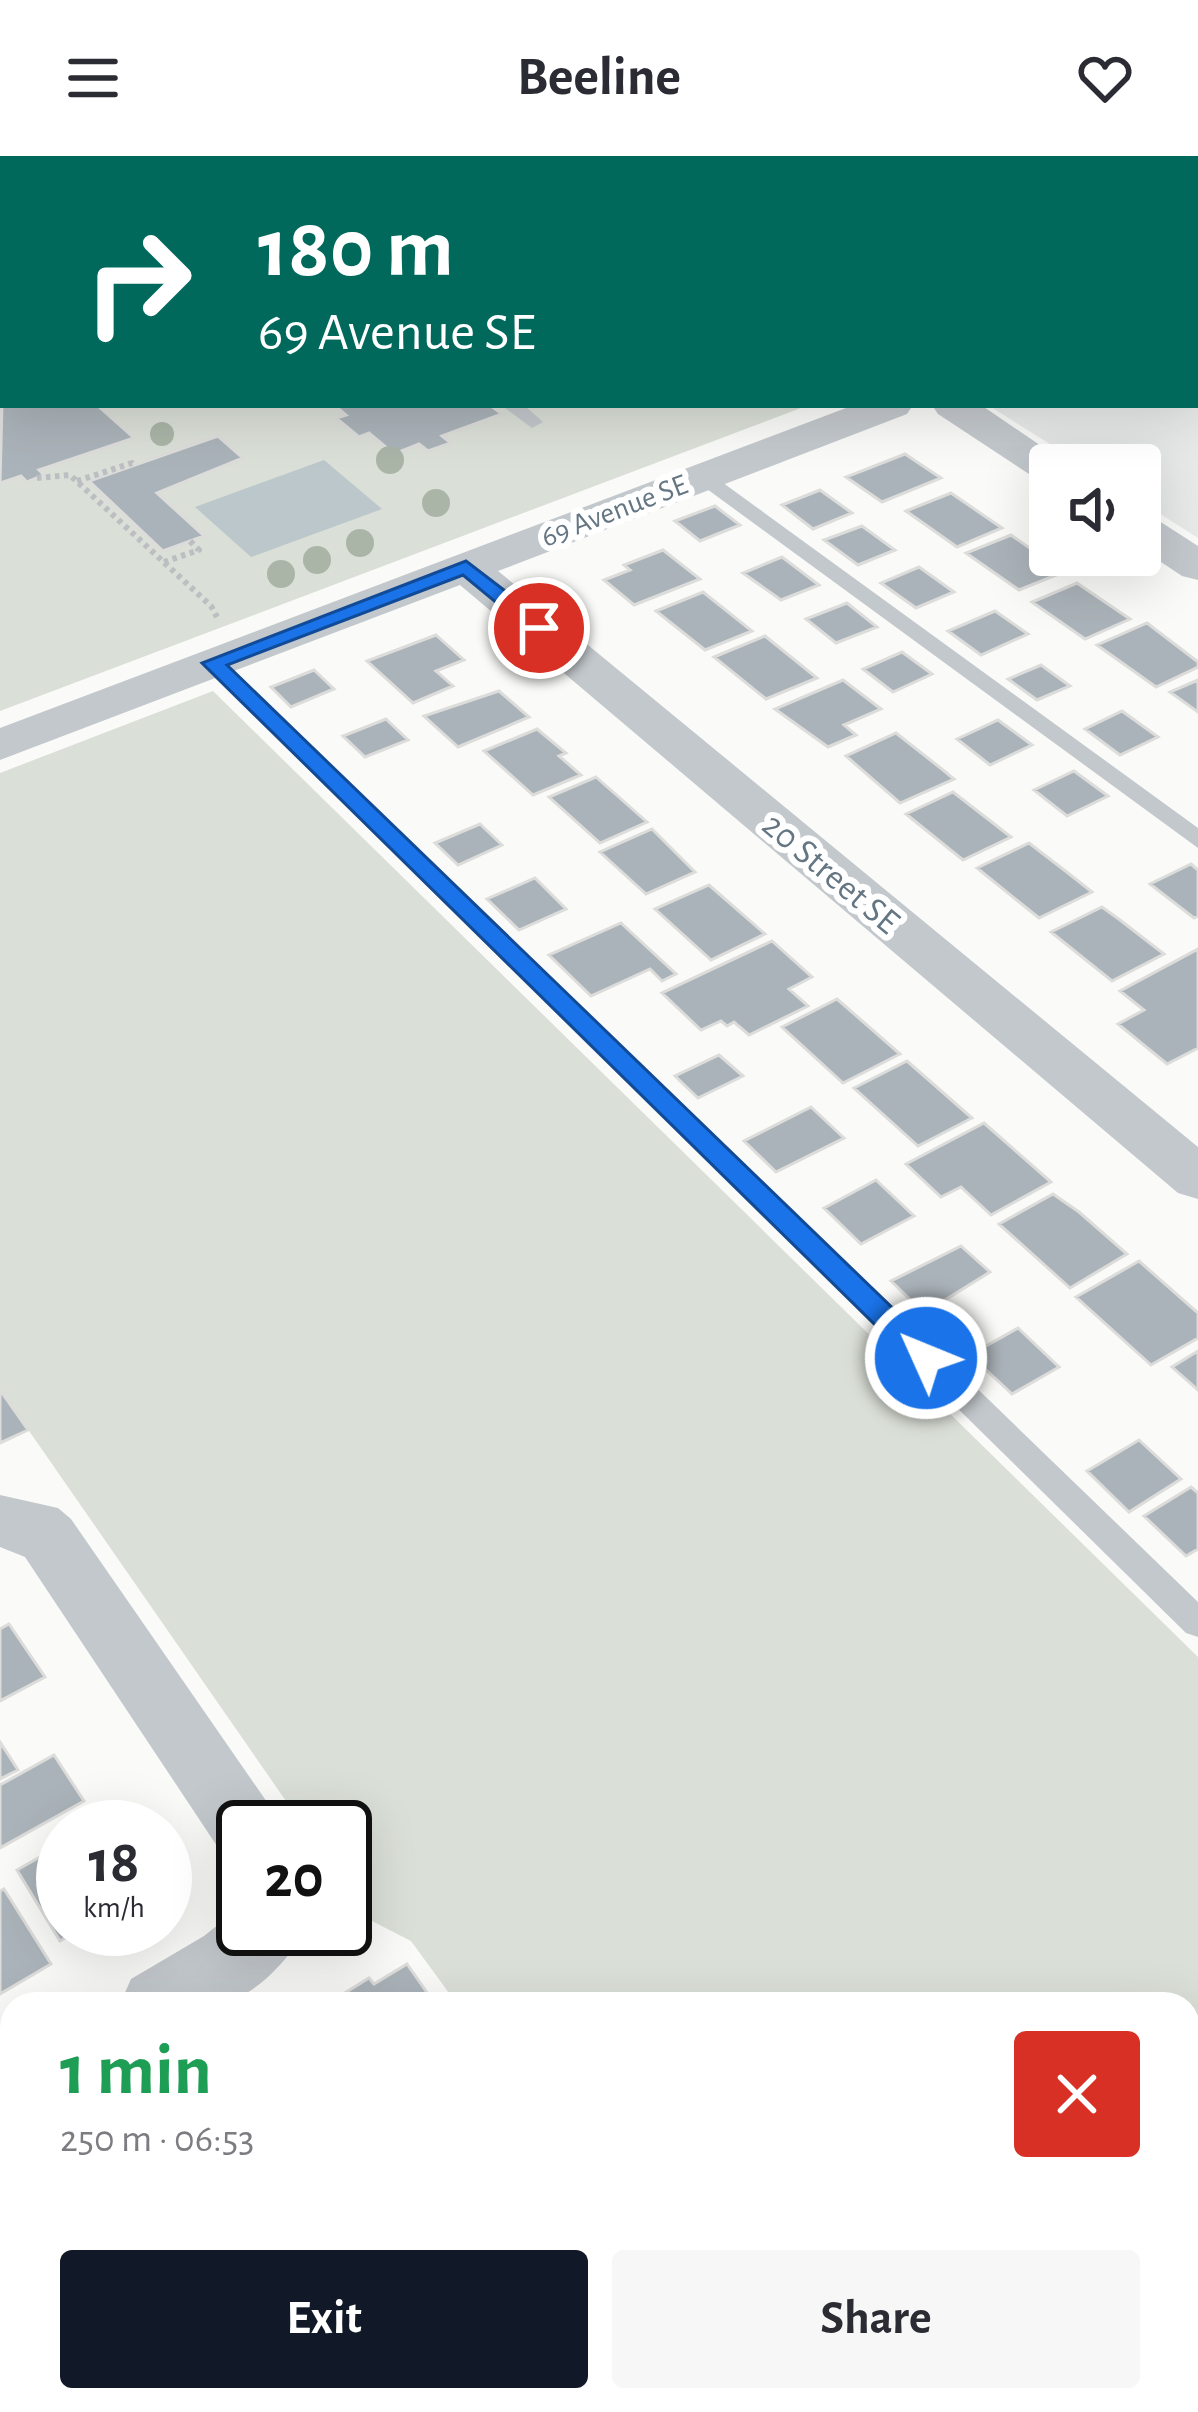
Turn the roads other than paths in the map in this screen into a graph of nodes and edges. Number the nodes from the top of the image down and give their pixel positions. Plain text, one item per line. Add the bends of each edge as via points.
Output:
1 (515, 408) edge
2 (884, 408) edge
3 (958, 408) edge
4 (532, 422) dead end
5 (1029, 455) edge
6 (704, 476) junction
7 (1161, 542) edge
8 (1198, 566) edge
9 (466, 567) junction
10 (218, 646) junction
11 (0, 745) edge
12 (1198, 840) edge
13 (1198, 1178) edge
14 (0, 1521) edge
15 (1198, 1622) edge
16 (226, 1800) edge
17 (235, 1956) edge
18 (177, 1992) edge

1 - 4 lane
2 - 6 street, 69 Avenue SE
3 - 5 street
6 - 9 street, 69 Avenue SE
6 - 12 lane
7 - 8 street
9 - 10 street, 69 Avenue SE
9 - 13 street, 20 Street SE
10 - 11 street, 69 Avenue SE
10 - 15 lane
14 - 16 street via 35,1527 48,1538
17 - 18 street

